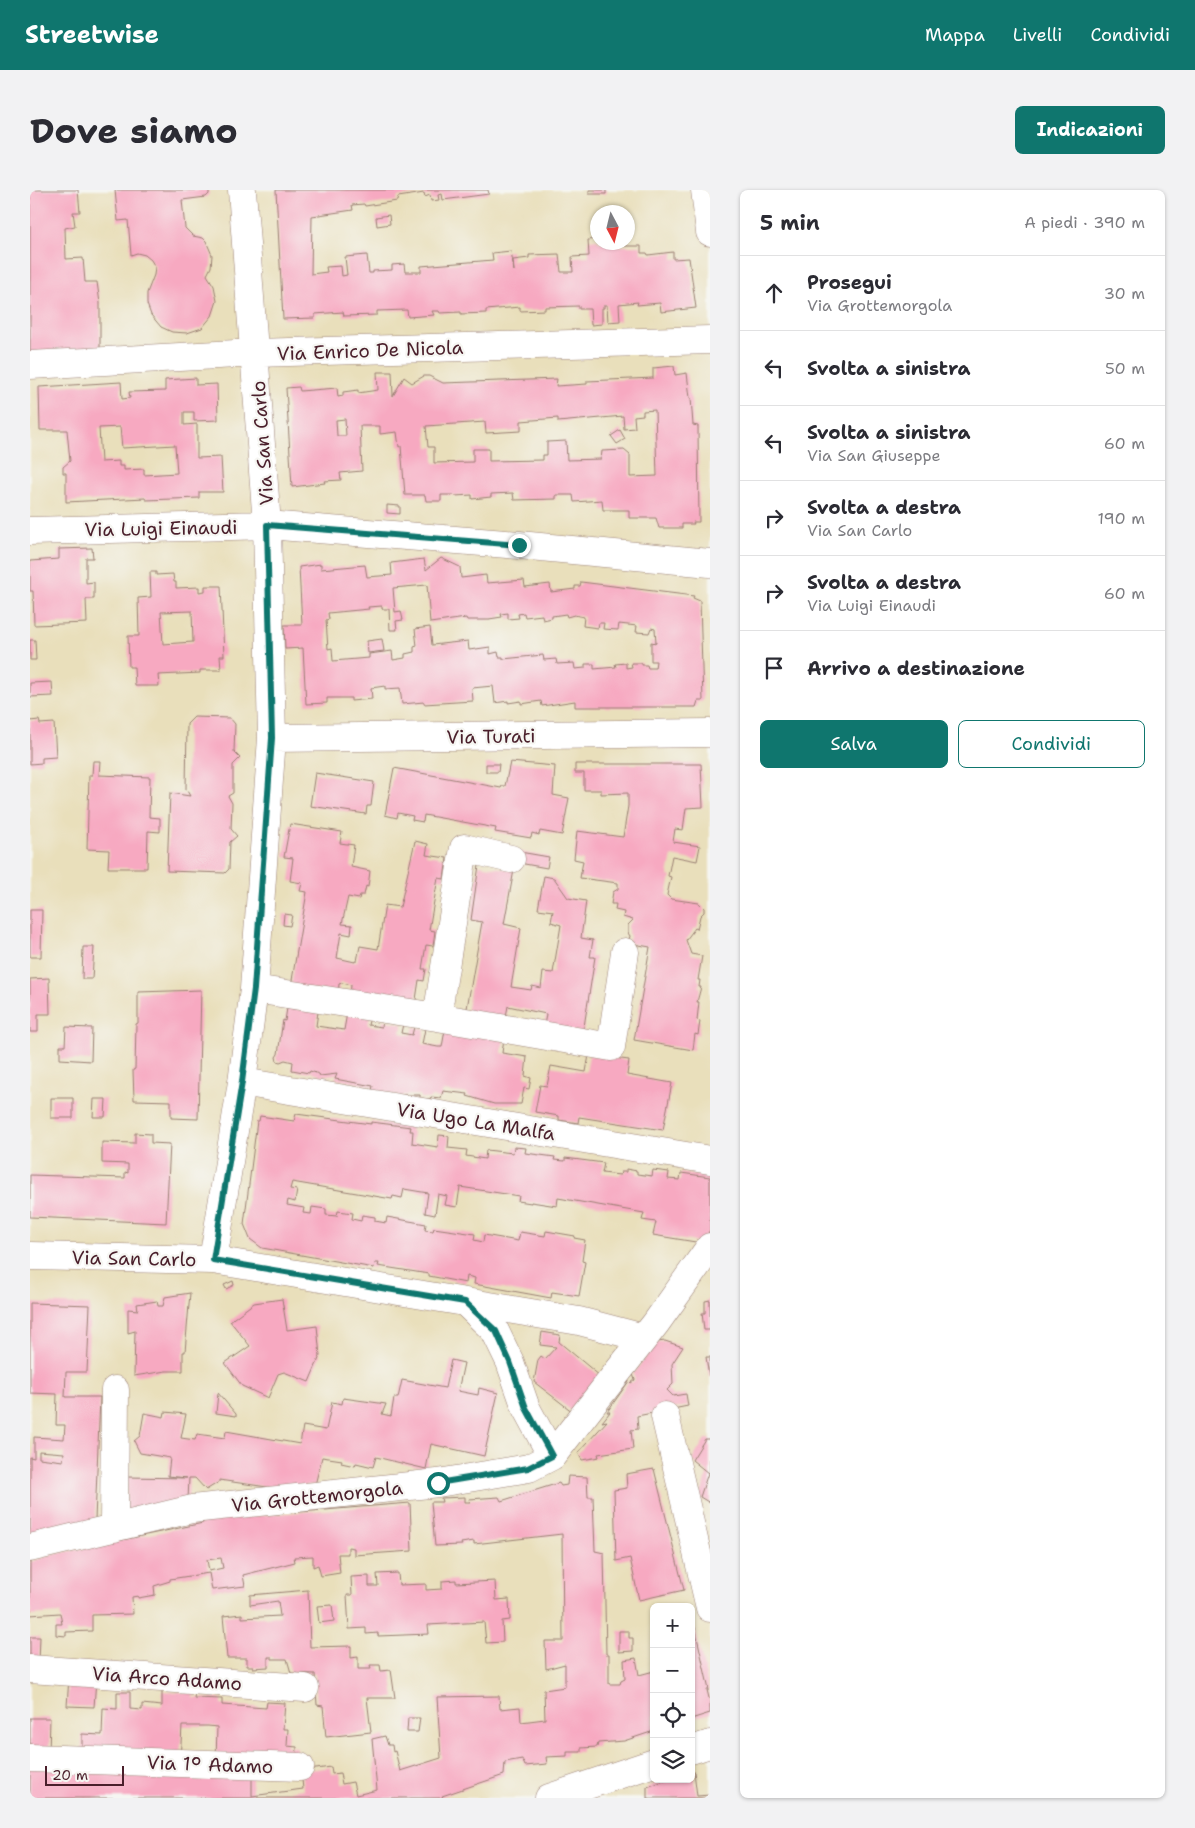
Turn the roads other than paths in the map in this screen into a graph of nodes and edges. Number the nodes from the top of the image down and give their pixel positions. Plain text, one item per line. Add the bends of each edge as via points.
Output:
1 (242, 190) edge
2 (705, 190) edge
3 (710, 232) edge
4 (710, 340) edge
5 (255, 353) junction
6 (30, 365) edge
7 (267, 525) junction
8 (30, 531) edge
9 (710, 563) edge
10 (710, 733) edge
11 (272, 738) junction
12 (511, 859) dead end
13 (625, 952) dead end
14 (254, 989) junction
15 (437, 1017) junction
16 (242, 1082) junction
17 (710, 1160) edge
18 (710, 1248) edge
19 (30, 1256) edge
20 (213, 1260) junction
21 (465, 1302) junction
22 (644, 1338) junction
23 (115, 1390) dead end
24 (665, 1416) dead end
25 (552, 1456) junction
26 (114, 1528) junction
27 (30, 1548) edge
28 (710, 1608) edge
29 (30, 1669) edge
30 (305, 1688) dead end
31 (710, 1744) edge
32 (695, 1749) edge
33 (30, 1758) edge
34 (650, 1764) edge
35 (300, 1767) dead end
36 (552, 1798) edge

1 - 5 street, Via San Carlo
2 - 3 street
4 - 5 street, Via Enrico De Nicola
5 - 6 street, Via Enrico De Nicola
5 - 7 street, Via San Carlo
7 - 8 street, Via Luigi Einaudi
7 - 9 street, Via Luigi Einaudi
7 - 11 street, Via San Carlo
10 - 11 street, Via Turati
11 - 14 street, Via San Carlo
12 - 15 street via 464,848
13 - 15 street via 611,1047
14 - 15 street
14 - 16 street, Via San Carlo
16 - 17 street, Via Ugo La Malfa
16 - 20 street, Via San Carlo
18 - 22 street, Via Grottemorgola
19 - 20 street, Via San Carlo
20 - 21 street
21 - 22 street via 579,1321
21 - 25 street via 496,1331 526,1408
22 - 25 street, Via Grottemorgola
23 - 26 street
24 - 28 street
25 - 26 street, Via Grottemorgola via 528,1468 438,1483 192,1509
26 - 27 street, Via Grottemorgola
29 - 30 street, Via Arco Adamo
31 - 32 street
33 - 35 street, Via 1° Adamo
34 - 36 street

